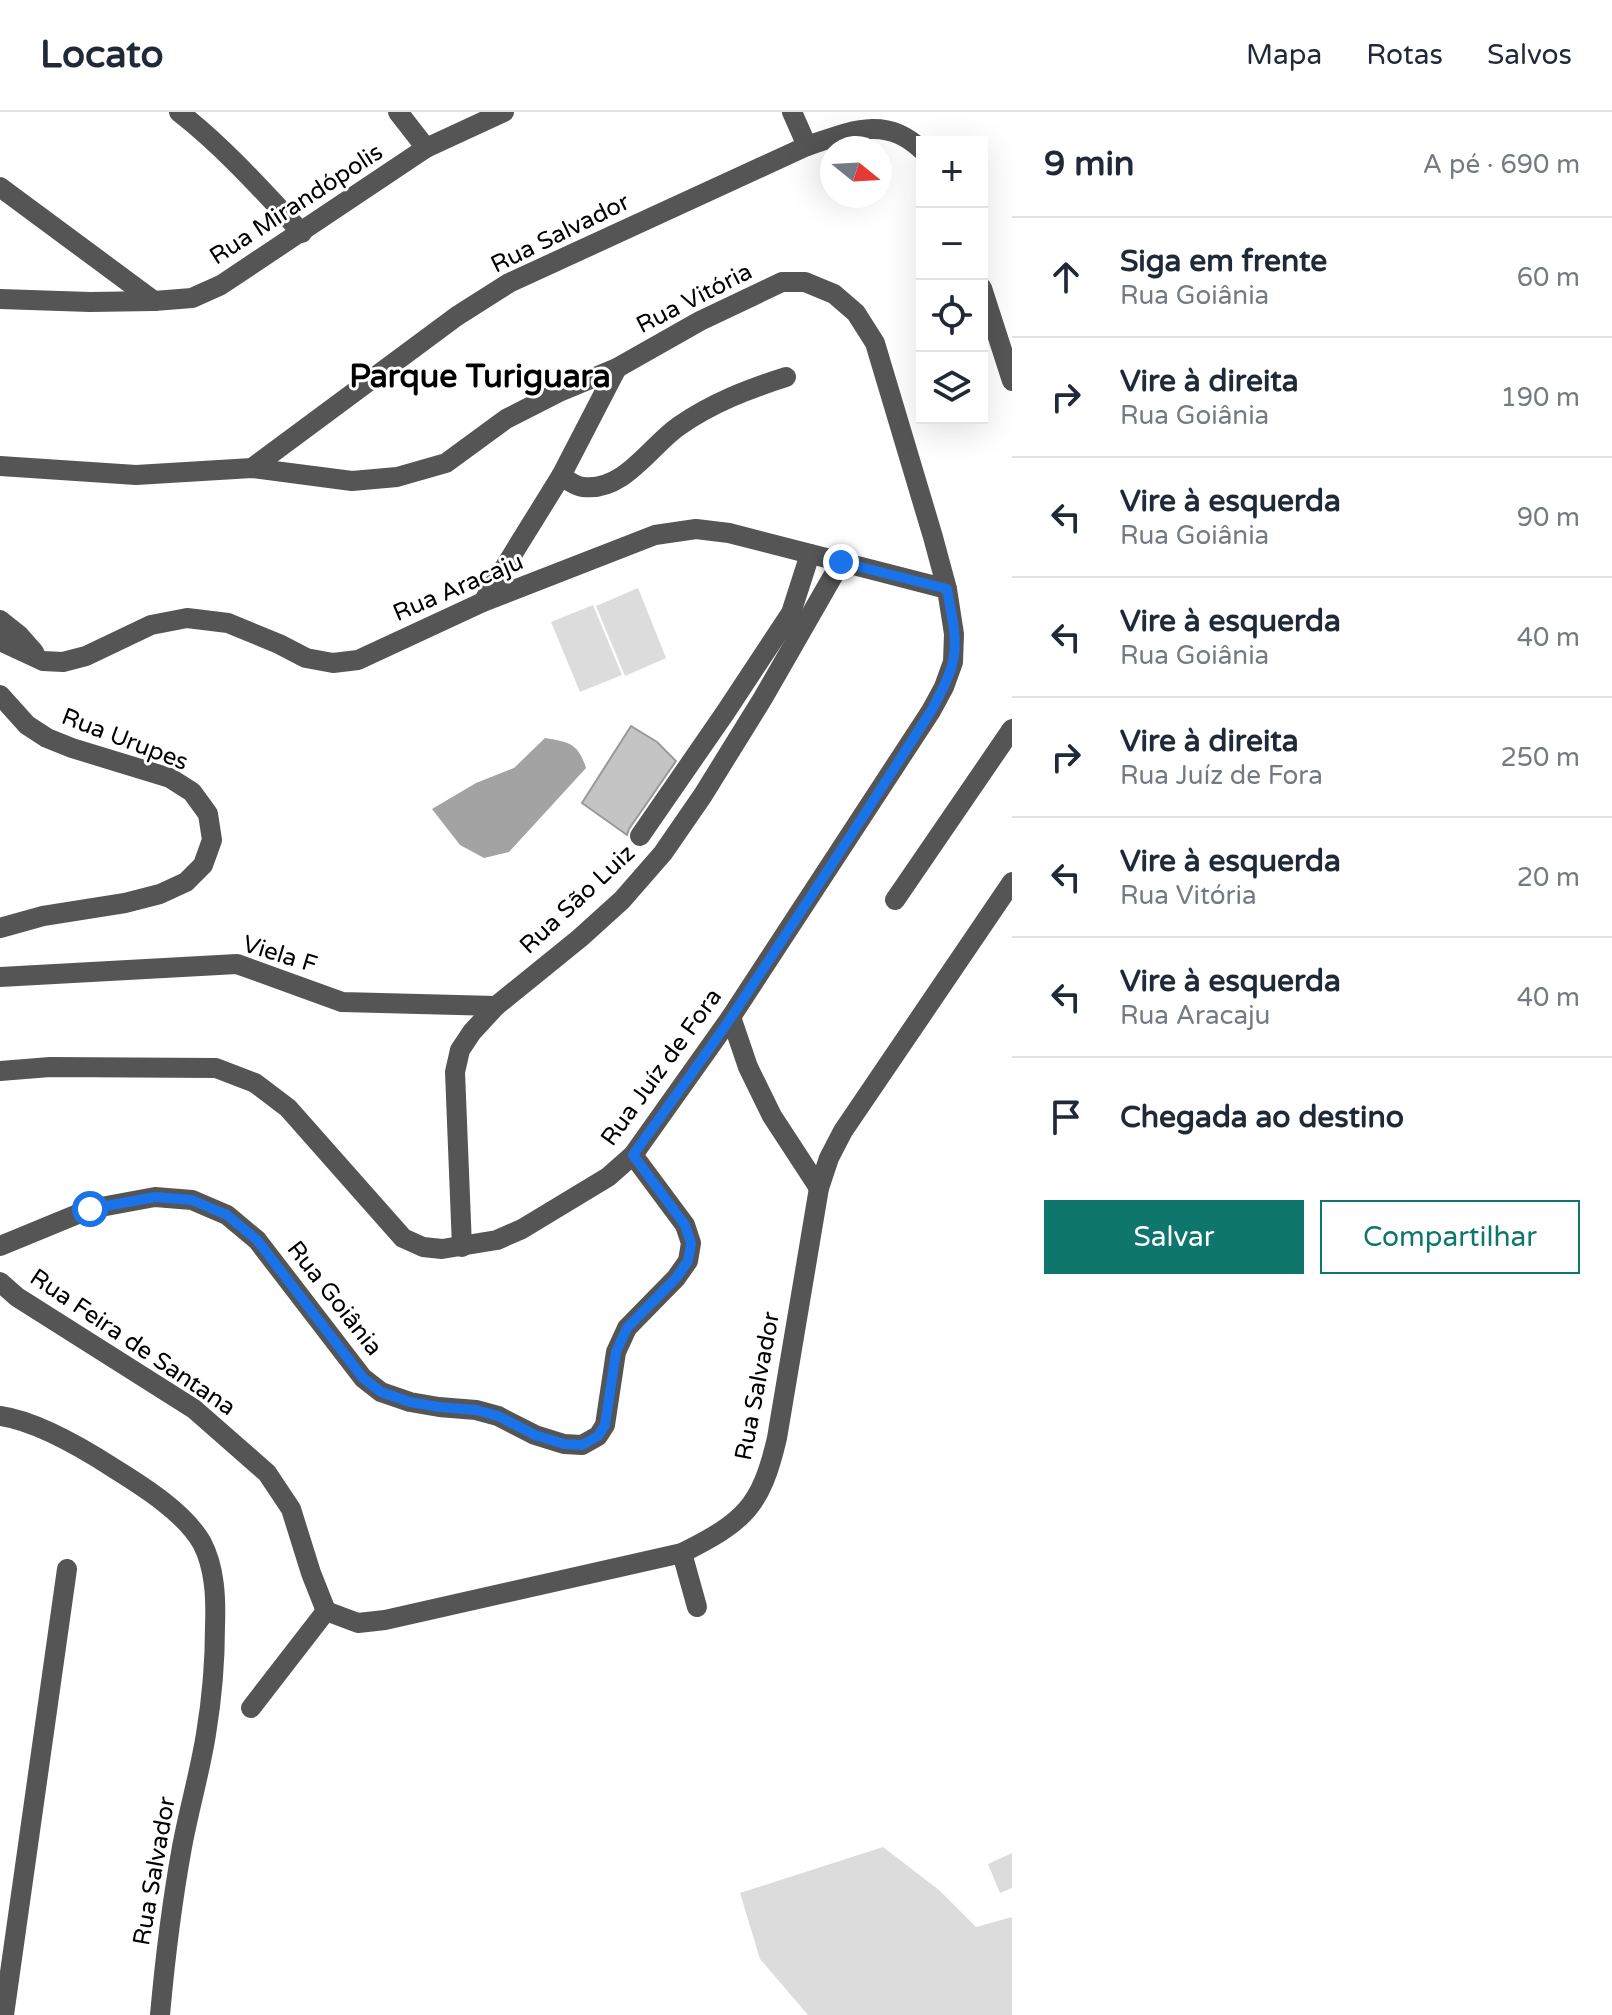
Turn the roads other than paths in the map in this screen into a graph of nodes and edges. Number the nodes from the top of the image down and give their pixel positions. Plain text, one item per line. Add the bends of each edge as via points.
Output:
1 (179, 112) edge
2 (398, 112) edge
3 (504, 112) edge
4 (792, 112) edge
5 (916, 145) edge
6 (807, 146) junction
7 (426, 148) junction
8 (0, 187) edge
9 (302, 233) junction
10 (0, 299) edge
11 (154, 301) junction
12 (988, 307) edge
13 (617, 368) junction
14 (786, 377) dead end
15 (1012, 381) edge
16 (0, 466) edge
17 (252, 468) junction
18 (561, 476) junction
19 (810, 554) junction
20 (841, 562) junction
21 (947, 589) junction
22 (483, 602) junction
23 (0, 620) edge
24 (954, 634) joint
25 (0, 641) edge
26 (43, 661) junction
27 (0, 695) edge
28 (1012, 729) edge
29 (640, 836) dead end
30 (1012, 882) edge
31 (895, 900) dead end
32 (0, 928) edge
33 (0, 977) edge
34 (496, 1006) junction
35 (731, 1017) junction
36 (0, 1071) edge
37 (633, 1155) junction
38 (819, 1188) junction
39 (0, 1246) edge
40 (462, 1247) junction
41 (0, 1282) edge
42 (0, 1416) edge
43 (682, 1553) junction
44 (67, 1569) dead end
45 (697, 1607) dead end
46 (326, 1611) junction
47 (251, 1708) dead end
48 (4, 2015) edge
49 (160, 2015) edge

1 - 9 street
2 - 7 street
3 - 7 street, Rua Mirandópolis
4 - 6 street
5 - 6 street, Rua Salvador via 885,130 858,129
6 - 17 street, Rua Salvador via 509,283
7 - 9 street, Rua Mirandópolis
8 - 11 street
9 - 11 street, Rua Mirandópolis via 207,292
10 - 11 street, Rua Mirandópolis
12 - 15 street
13 - 17 street, Rua Vitória via 506,419 446,463 397,477 352,481
13 - 18 street
13 - 21 street, Rua Vitória via 782,282 805,282 834,294 856,313 875,343
14 - 18 street via 713,405 677,427 627,474 600,486 581,487
16 - 17 street, Rua Vitória via 136,475
18 - 22 street
19 - 20 street, Rua Aracaju
19 - 22 street, Rua Aracaju via 729,533 696,529 655,535
19 - 29 street via 791,613
20 - 21 street, Rua Aracaju
20 - 34 street, Rua São Luiz via 763,698 663,853 622,900
21 - 24 street, Rua Vitória
22 - 26 street, Rua Aracaju via 358,660 306,658 228,623 187,618 151,625 86,656
23 - 26 street
24 - 35 street, Rua Juíz de Fora via 953,662 931,711
25 - 26 street
27 - 32 street, Rua Urupes via 47,738 170,778 192,792 208,814 212,840 203,865 186,882 160,894
28 - 31 street
30 - 38 street, Rua Salvador via 843,1131
33 - 34 street, Viela F via 237,964 342,1002
34 - 40 street, Rua São Luiz via 460,1050 455,1072
35 - 37 street, Rua Juíz de Fora
35 - 38 street via 772,1116
36 - 40 street, Rua Juíz de Fora via 216,1068 255,1083 288,1108 403,1238 423,1247
37 - 39 street, Rua Goiânia via 685,1225 691,1243 688,1261 627,1328 616,1352 605,1425 582,1445 535,1435 476,1410 410,1402 381,1392 363,1378 257,1240 227,1215 192,1200 155,1197 90,1209
37 - 40 street, Rua Juíz de Fora via 608,1177 522,1229
38 - 43 street, Rua Salvador via 771,1463 743,1516
41 - 46 street, Rua Feira de Santana via 194,1409 267,1473 291,1509
42 - 49 street, Rua Salvador via 54,1435 140,1485 184,1520 212,1568 215,1674 182,1848
43 - 45 street
43 - 46 street, Rua Salvador via 385,1620 358,1623
44 - 48 street
46 - 47 street

